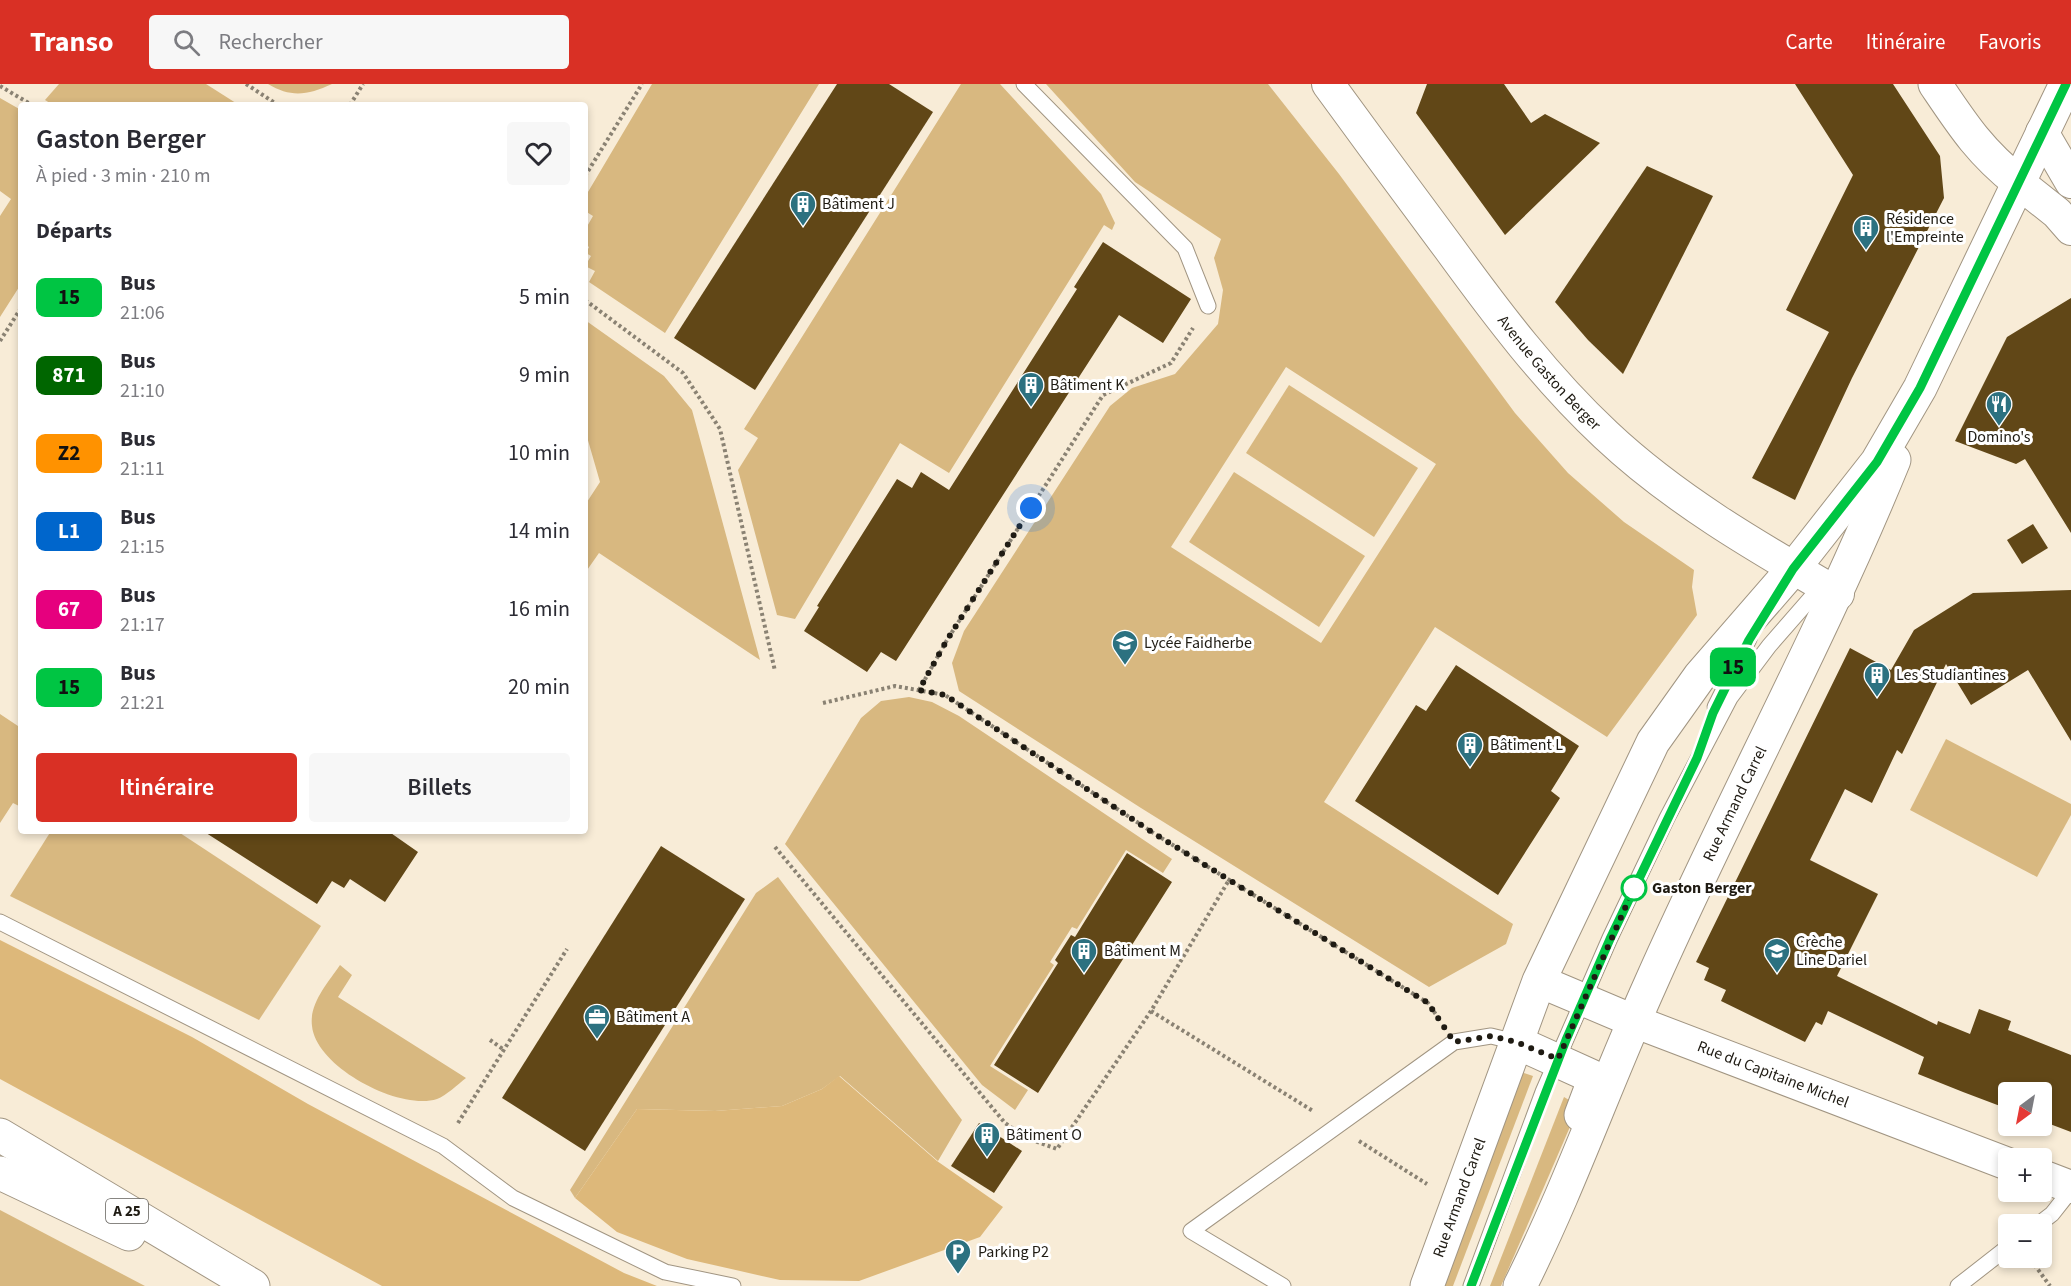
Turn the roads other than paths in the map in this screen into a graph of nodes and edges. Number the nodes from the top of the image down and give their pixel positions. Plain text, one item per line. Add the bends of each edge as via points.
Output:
1 (1024, 84) edge
2 (1328, 84) edge
3 (1935, 84) edge
4 (2066, 84) edge
5 (2042, 132) junction
6 (2018, 182) junction
7 (2071, 182) edge
8 (2071, 229) edge
9 (1208, 306) road end
10 (1920, 388) junction
11 (1793, 569) junction
12 (1830, 589) junction
13 (1697, 758) junction
14 (0, 922) edge
15 (1539, 981) junction
16 (1583, 1000) junction
17 (1636, 1022) junction
18 (1516, 1042) junction
19 (1558, 1059) junction
20 (0, 1135) edge
21 (1998, 1160) edge
22 (0, 1173) edge
23 (2052, 1180) edge
24 (2071, 1189) edge
25 (2052, 1214) edge
26 (1998, 1255) edge
27 (239, 1286) edge
28 (253, 1286) edge
29 (733, 1286) edge
30 (1283, 1286) edge
31 (1427, 1286) edge
32 (1471, 1286) edge
33 (1511, 1286) edge
34 (1520, 1286) edge
35 (1958, 1286) edge

1 - 9 lane via 1185,248
2 - 11 street, Avenue Gaston Berger via 1511,332 1575,405 1656,476
3 - 6 main road via 1972,139 1992,162
4 - 5 main road, Rue Armand Carrel
5 - 6 main road, Rue Armand Carrel
5 - 7 street
6 - 8 street
6 - 10 main road, Rue Armand Carrel
10 - 11 main road, Rue Armand Carrel via 1865,480
10 - 12 main road, Rue Armand Carrel via 1867,527
11 - 12 street, Avenue Gaston Berger
11 - 13 lane via 1733,668
11 - 15 main road, Rue Armand Carrel via 1700,676 1653,742
12 - 13 lane via 1744,677
12 - 17 main road, Rue Armand Carrel via 1779,711
13 - 16 lane
14 - 29 lane via 443,1146 513,1198 664,1272
15 - 16 street, Rue du Capitaine Michel
15 - 18 main road, Rue Armand Carrel
16 - 17 street, Rue du Capitaine Michel
16 - 19 lane
17 - 21 street, Rue du Capitaine Michel
17 - 34 main road, Rue Armand Carrel
18 - 19 main road
18 - 30 lane via 1491,1036 1454,1042 1191,1231
18 - 31 main road, Rue Armand Carrel
19 - 32 lane
19 - 33 main road via 1591,1076 1593,1083
20 - 28 main road, A 25
22 - 27 main road
23 - 24 street
24 - 25 lane
26 - 35 lane

